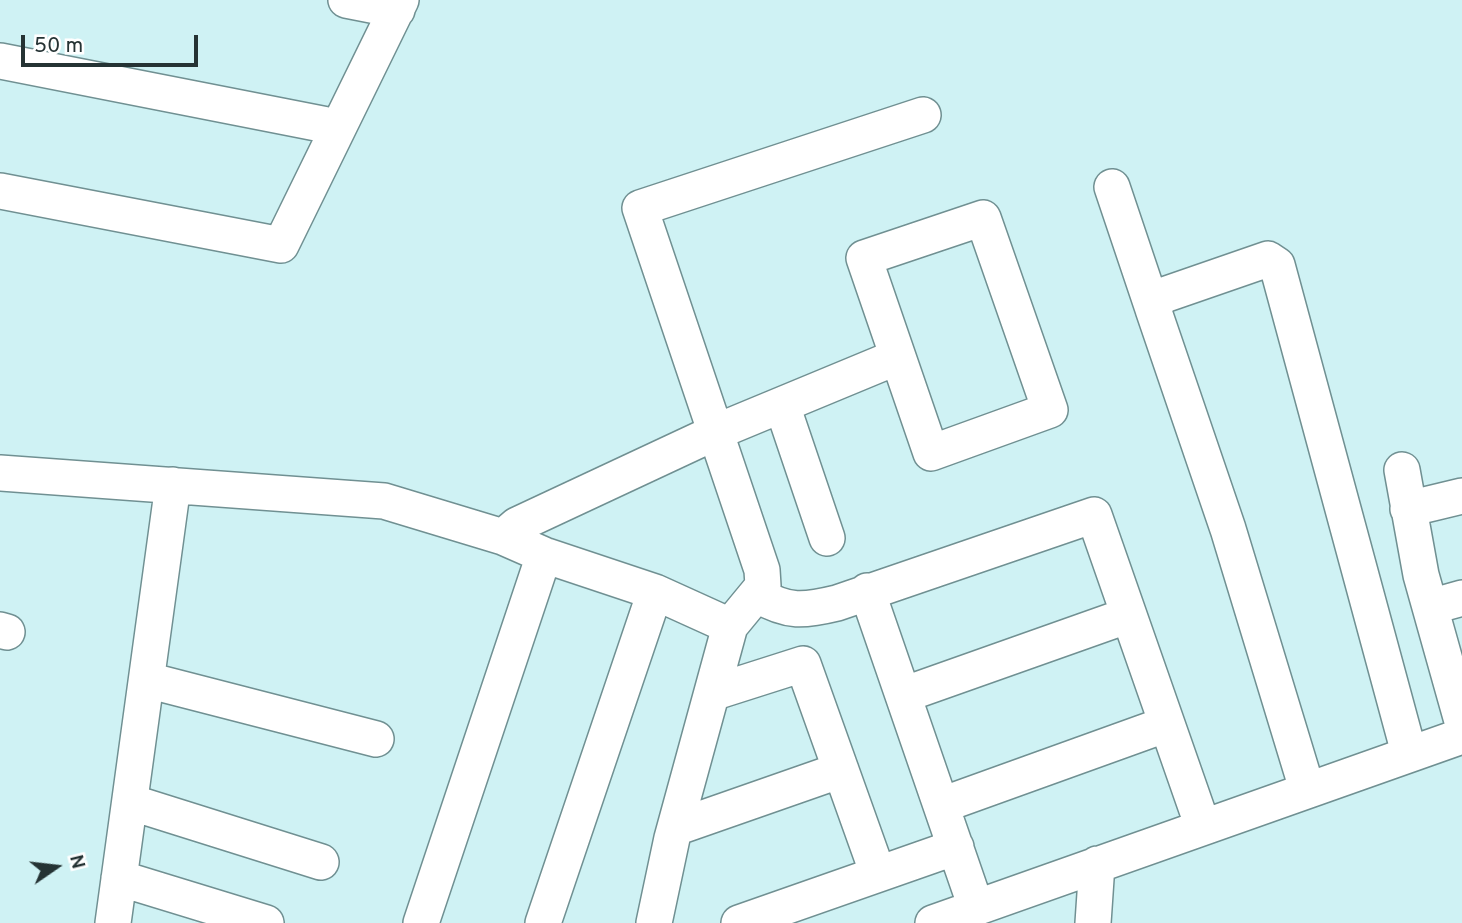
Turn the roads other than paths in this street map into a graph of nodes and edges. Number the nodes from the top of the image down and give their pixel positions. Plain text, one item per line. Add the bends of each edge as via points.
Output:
1 (346, 0) edge
2 (399, 5) edge
3 (0, 61) edge
4 (923, 115) dead end
5 (337, 127) junction
6 (1112, 187) dead end
7 (0, 191) edge
8 (1153, 309) junction
9 (897, 357) junction
10 (782, 405) junction
11 (716, 432) junction
12 (1402, 470) dead end
13 (0, 473) edge
14 (173, 485) junction
15 (1462, 496) edge
16 (1408, 509) junction
17 (503, 537) junction
18 (827, 538) dead end
19 (544, 555) junction
20 (867, 591) junction
21 (655, 592) junction
22 (758, 595) junction
23 (1446, 602) edge
24 (1129, 615) junction
25 (730, 625) junction
26 (146, 680) junction
27 (712, 693) junction
28 (903, 695) junction
29 (1462, 721) edge
30 (1167, 724) junction
31 (1462, 736) edge
32 (376, 739) dead end
33 (1409, 753) junction
34 (841, 770) junction
35 (1307, 789) junction
36 (130, 802) junction
37 (942, 805) junction
38 (1203, 827) junction
39 (674, 828) junction
40 (956, 847) junction
41 (321, 862) dead end
42 (1097, 864) junction
43 (878, 874) junction
44 (119, 878) junction
45 (976, 906) junction
46 (113, 923) edge
47 (267, 923) edge
48 (421, 923) edge
49 (543, 923) edge
50 (654, 923) edge
51 (739, 923) edge
52 (933, 923) edge
53 (1093, 923) edge

1 - 2 street
2 - 5 street
3 - 5 street
4 - 11 street via 640,208
5 - 7 street via 281,245
6 - 8 street
8 - 33 street via 1161,296 1268,259 1278,265
8 - 35 street via 1228,529
9 - 9 street via 864,258 983,218 1050,410 931,453
9 - 10 street
10 - 11 street
10 - 18 street
11 - 17 street via 517,525
11 - 22 street via 762,570 763,586
12 - 16 street
13 - 14 street
14 - 17 street via 384,501
14 - 26 street
15 - 16 street
16 - 23 street
17 - 19 street
19 - 21 street
19 - 48 street
20 - 22 street via 811,609 779,607
20 - 24 street via 1094,515
20 - 28 street
21 - 25 street
21 - 49 street
22 - 25 street
23 - 29 street
24 - 28 street
24 - 30 street
25 - 27 street
26 - 32 street
26 - 36 street
27 - 34 street via 803,664
27 - 39 street
28 - 37 street
30 - 37 street
30 - 38 street
31 - 33 street
33 - 35 street
34 - 39 street
34 - 43 street
35 - 38 street
36 - 41 street
36 - 44 street
37 - 40 street
38 - 42 street
39 - 50 street
40 - 43 street
40 - 45 street
42 - 45 street
42 - 53 street
43 - 51 street
44 - 46 street
44 - 47 street
45 - 52 street

